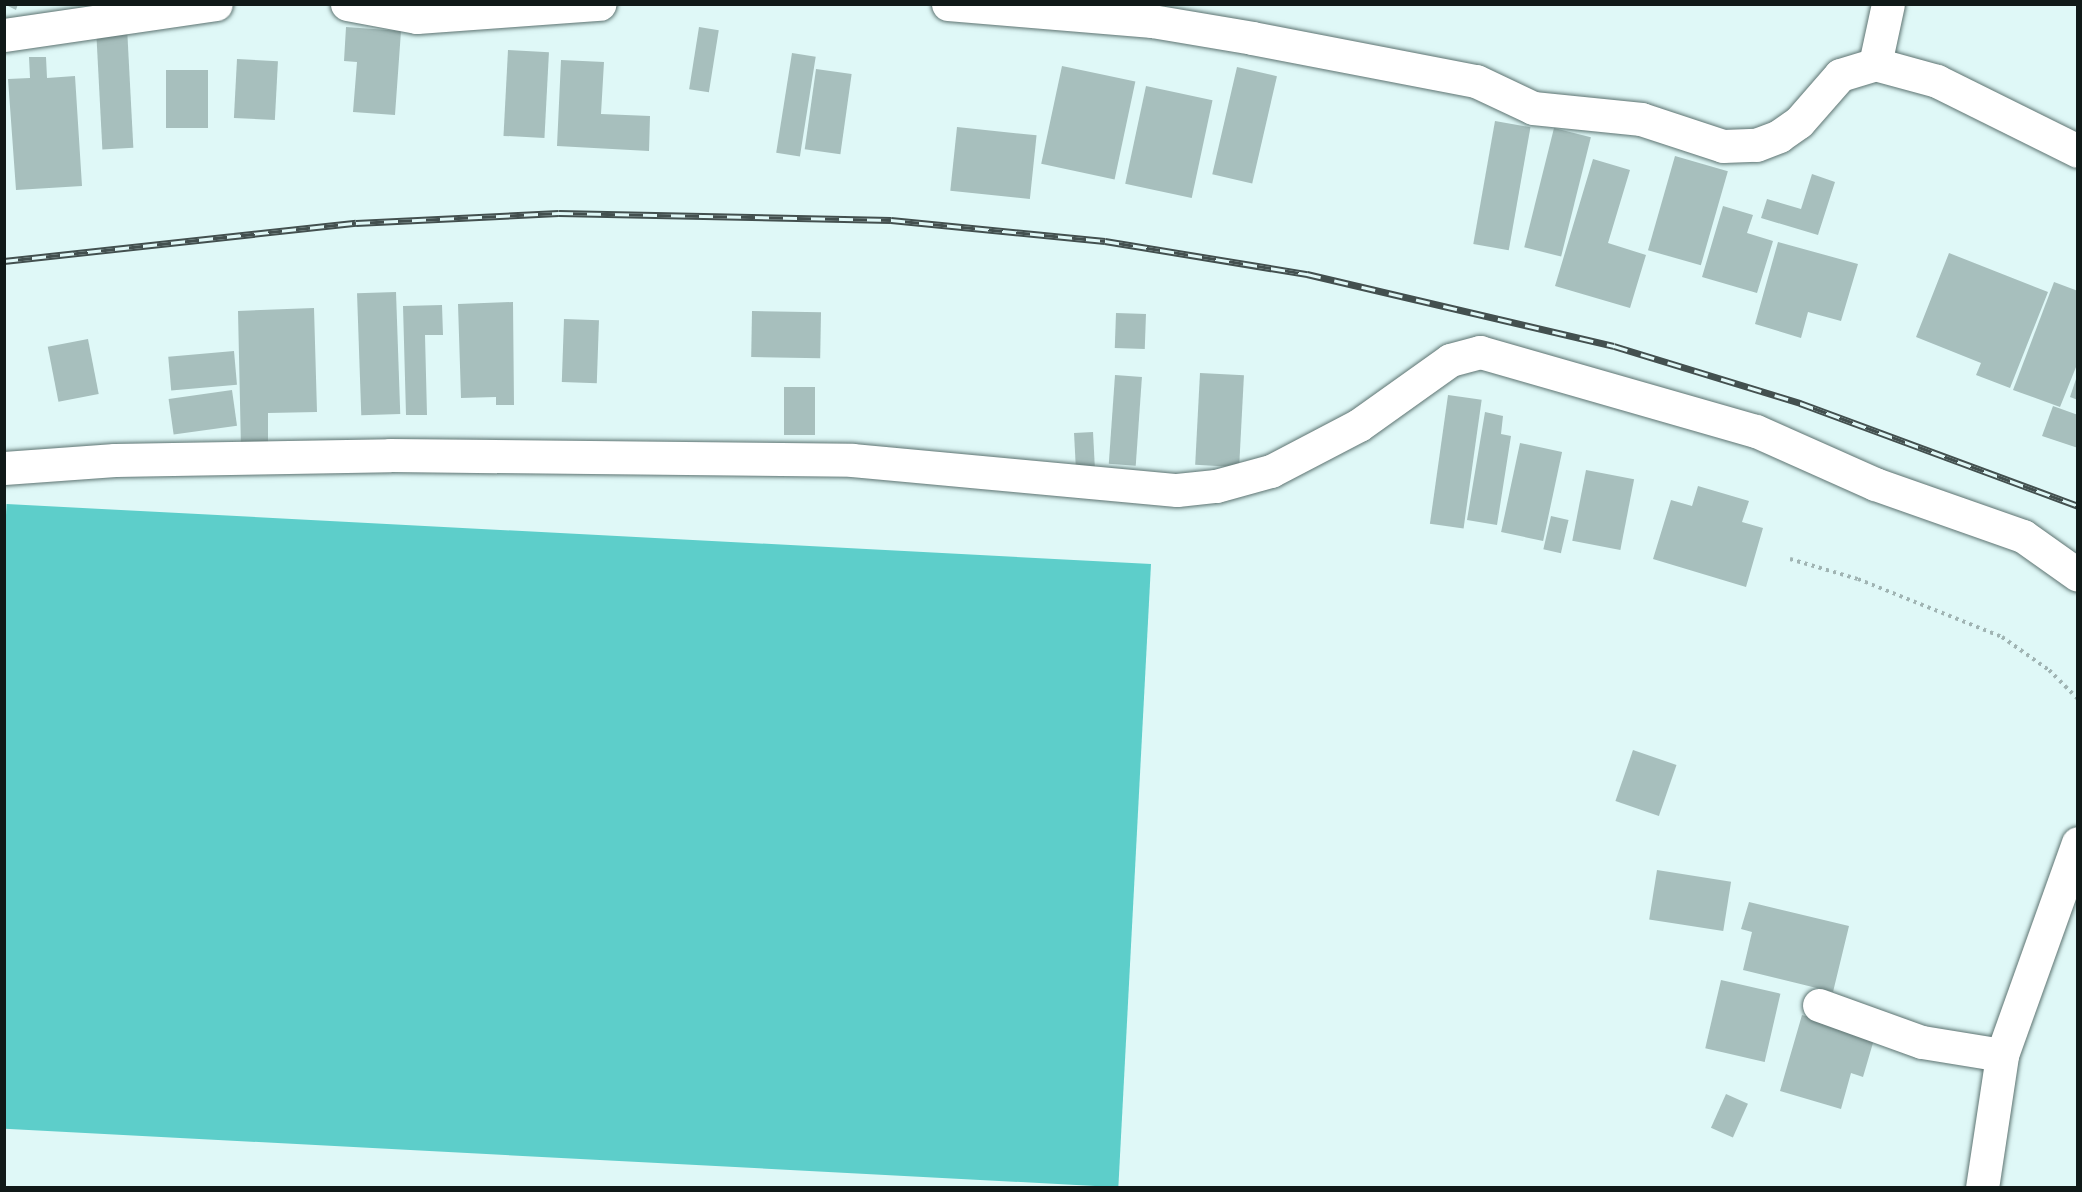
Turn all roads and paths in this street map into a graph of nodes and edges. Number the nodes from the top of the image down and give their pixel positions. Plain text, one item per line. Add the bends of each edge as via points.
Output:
1 (216, 4) edge
2 (347, 4) edge
3 (600, 4) edge
4 (948, 4) edge
5 (1888, 4) edge
6 (4, 34) edge
7 (1875, 64) junction
8 (2078, 151) edge
9 (4, 468) edge
10 (1790, 559) dead end
11 (2078, 575) edge
12 (2078, 699) edge
13 (2078, 843) edge
14 (1819, 1005) dead end
15 (2002, 1055) junction
16 (1982, 1188) edge

1 - 6 street
2 - 3 street via 417,17
4 - 7 street via 1152,21 1252,38 1476,81 1533,108 1641,120 1723,146 1756,145 1779,136 1840,75
5 - 7 street
7 - 8 street via 1937,81
9 - 11 street via 115,460 390,455 852,460 1177,490 1216,486 1271,471 1359,425 1450,360 1480,352 1756,431 1875,484 2023,536
10 - 12 path via 1869,583 2002,637 2049,670
13 - 15 street
14 - 15 street via 1922,1042
15 - 16 street

